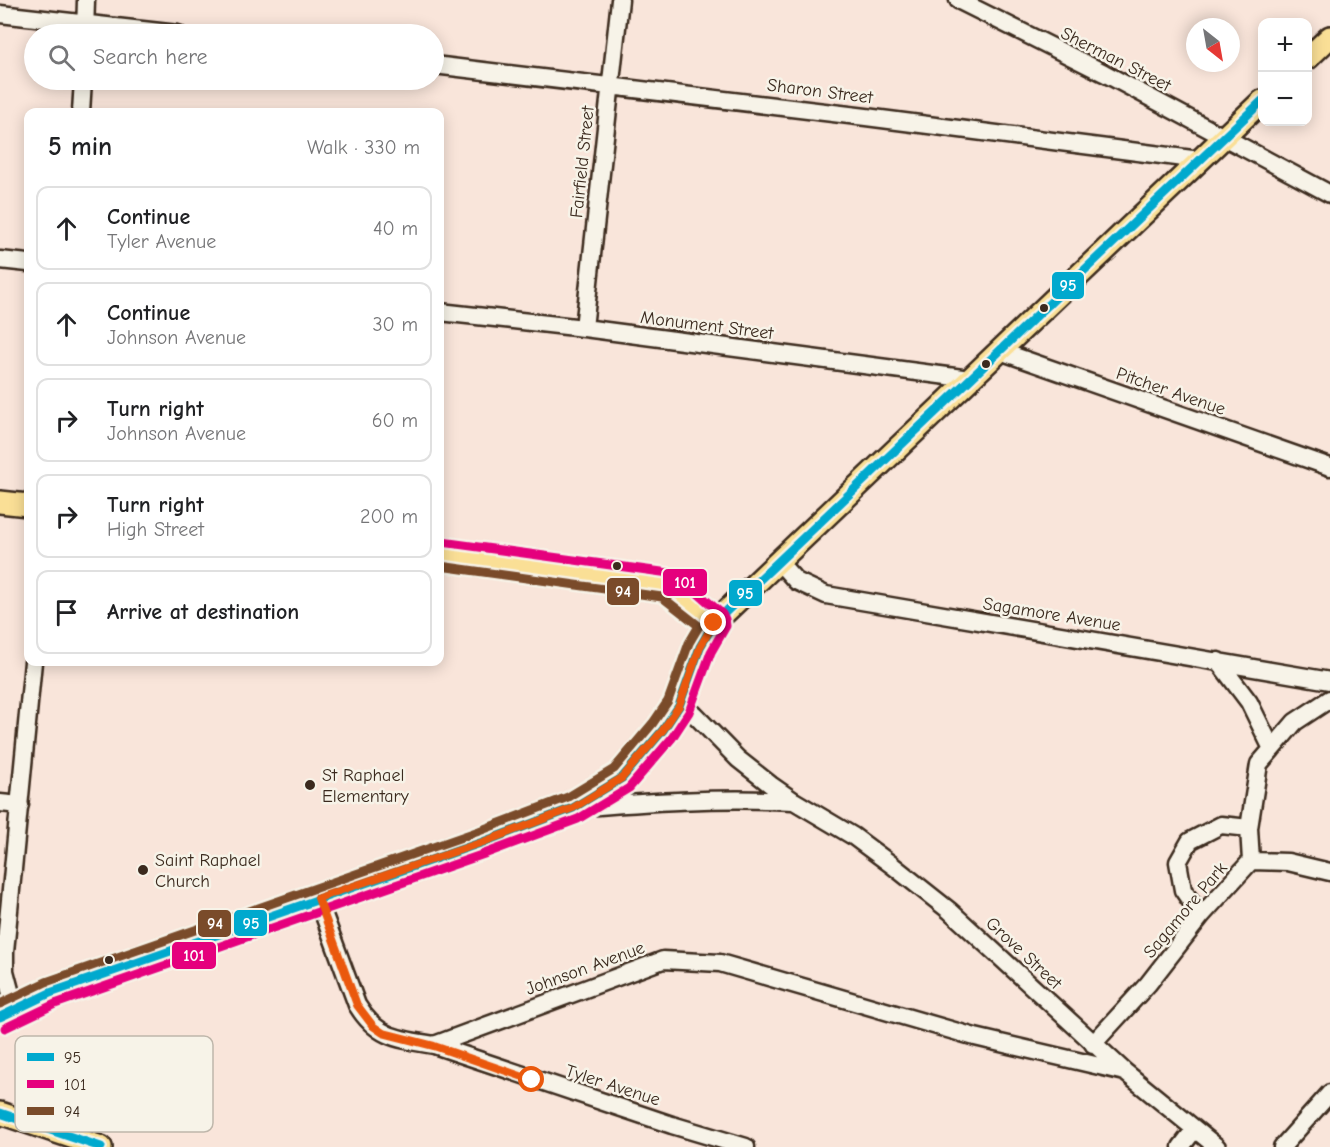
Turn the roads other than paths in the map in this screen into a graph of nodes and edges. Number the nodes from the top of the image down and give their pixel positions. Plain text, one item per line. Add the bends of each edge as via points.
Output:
1 (86, 0) edge
2 (620, 0) edge
3 (958, 0) edge
4 (0, 14) edge
5 (57, 24) edge
6 (85, 24) edge
7 (1330, 37) edge
8 (1312, 54) edge
9 (444, 67) edge
10 (610, 85) junction
11 (82, 90) edge
12 (1258, 106) edge
13 (81, 108) edge
14 (1224, 138) junction
15 (1200, 160) junction
16 (1330, 194) edge
17 (0, 260) edge
18 (24, 263) edge
19 (444, 312) edge
20 (584, 328) junction
21 (1000, 351) junction
22 (970, 379) junction
23 (1330, 467) edge
24 (0, 502) edge
25 (24, 505) edge
26 (444, 555) edge
27 (779, 562) junction
28 (714, 623) junction
29 (1218, 661) junction
30 (33, 666) edge
31 (1330, 681) edge
32 (1330, 699) edge
33 (679, 706) junction
34 (1272, 749) junction
35 (794, 801) junction
36 (0, 804) edge
37 (20, 805) junction
38 (573, 808) junction
39 (1249, 828) junction
40 (1251, 861) junction
41 (1330, 872) edge
42 (318, 898) junction
43 (1201, 916) junction
44 (8, 1013) edge
45 (1093, 1044) junction
46 (434, 1046) junction
47 (1125, 1072) junction
48 (1330, 1093) edge
49 (0, 1113) edge
50 (15, 1118) edge
51 (1194, 1130) junction
52 (56, 1132) edge
53 (97, 1146) edge
54 (746, 1147) edge
55 (1181, 1147) edge
56 (1217, 1147) edge
57 (1282, 1147) edge

1 - 6 street
2 - 10 street, Fairfield Street
3 - 14 street, Sherman Street
4 - 5 street
7 - 8 main road
9 - 10 street, Sharon Street
10 - 15 street, Sharon Street
10 - 20 street, Fairfield Street
11 - 13 street
12 - 14 main road
14 - 15 main road
14 - 16 street, Sherman Street
15 - 21 main road
17 - 18 street
19 - 20 street, Monument Street
20 - 22 street, Monument Street
21 - 22 main road
21 - 23 street, Pitcher Avenue
22 - 27 main road
24 - 25 main road
26 - 28 main road via 666,585
27 - 28 main road
27 - 29 street, Sagamore Avenue via 796,581 826,595
28 - 33 main road via 700,647
29 - 31 street, Sagamore Avenue
29 - 34 street via 1249,702
30 - 37 street
32 - 34 street, Sagamore Park via 1295,722
33 - 35 street, Grove Street via 694,714 738,759
33 - 38 main road via 622,778
34 - 39 street, Sagamore Park via 1259,764
35 - 38 street, Grove Street via 667,801
35 - 45 street, Grove Street via 853,836 950,911
36 - 37 street
37 - 44 street via 5,952
38 - 42 main road
39 - 40 street, Sagamore Park
39 - 43 street via 1221,825 1190,841 1178,862 1183,890
40 - 41 street via 1288,862
40 - 43 street, Sagamore Park
42 - 44 main road via 50,993
42 - 46 street via 364,1017 383,1033
43 - 45 street, Sagamore Park via 1148,984
45 - 47 street, Grove Street
46 - 47 street, Johnson Avenue via 663,960 720,963 975,1037
46 - 54 street, Tyler Avenue
47 - 51 street, Grove Street
48 - 57 street
49 - 50 main road
51 - 55 street
51 - 56 street, Grove Street
52 - 53 main road

